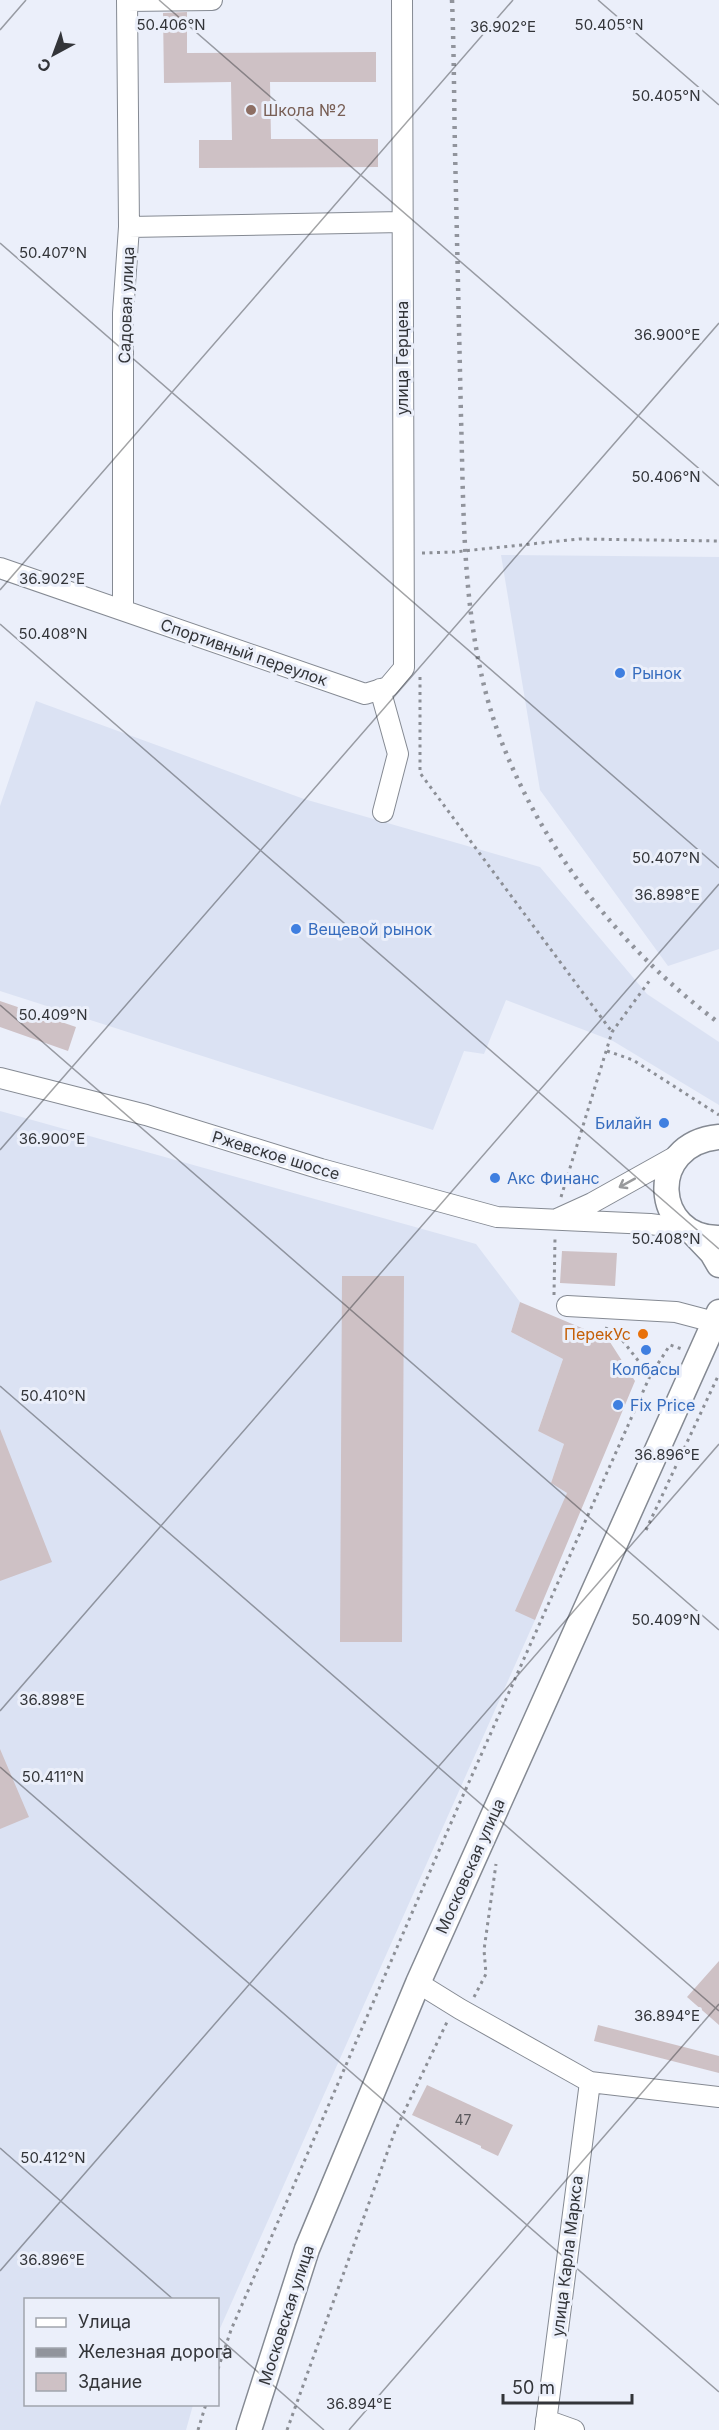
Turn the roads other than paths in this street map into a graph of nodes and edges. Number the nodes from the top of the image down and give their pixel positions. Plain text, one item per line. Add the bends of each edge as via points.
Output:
1 (212, 0) edge
2 (402, 0) edge
3 (126, 1) edge
4 (402, 222) junction
5 (129, 227) junction
6 (0, 568) edge
7 (123, 610) junction
8 (373, 692) junction
9 (382, 813) dead end
10 (0, 1078) edge
11 (719, 1137) edge
12 (678, 1155) junction
13 (554, 1220) junction
14 (690, 1231) junction
15 (719, 1238) edge
16 (719, 1265) edge
17 (561, 1302) road end
18 (717, 1317) edge
19 (418, 1983) junction
20 (590, 2082) junction
21 (719, 2097) edge
22 (545, 2425) edge
23 (249, 2430) edge
24 (574, 2430) edge

1 - 3 street
2 - 4 street, улица Герцена
3 - 5 street, Садовая улица
4 - 5 street
4 - 8 street, улица Герцена via 404,668 388,687
5 - 7 street, Садовая улица via 123,313
6 - 7 street, Спортивный переулок
7 - 8 street, Спортивный переулок
8 - 9 street via 398,754
10 - 13 street, Ржевское шоссе via 146,1115 321,1169 497,1217
11 - 12 main road via 690,1145
12 -> 13 street
12 - 14 main road via 667,1180 667,1194 670,1208
13 - 14 street, Ржевское шоссе via 650,1224
14 - 15 main road
14 - 16 main road
17 - 18 street
18 - 19 main road, Московская улица
19 - 20 street
19 - 23 main road, Московская улица via 307,2249
20 - 21 street
20 - 22 street, улица Карла Маркса
22 - 24 street

